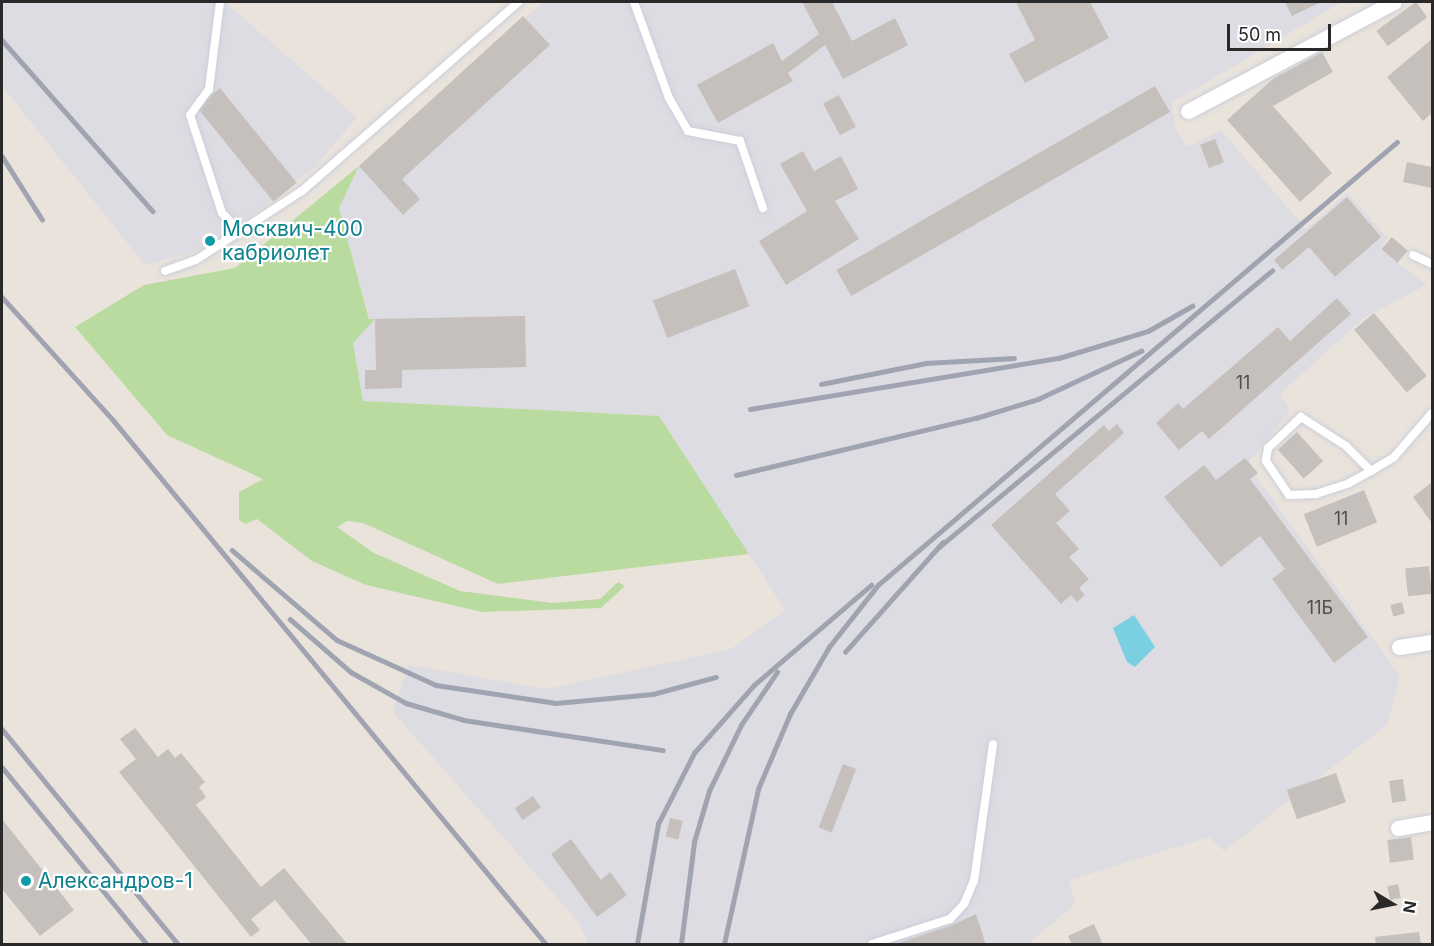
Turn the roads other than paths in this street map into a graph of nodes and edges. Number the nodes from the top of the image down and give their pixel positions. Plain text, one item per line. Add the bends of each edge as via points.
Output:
1 (220, 2) edge
2 (519, 2) edge
3 (634, 2) edge
4 (1394, 2) edge
5 (1188, 111) dead end
6 (763, 208) dead end
7 (242, 232) junction
8 (1413, 255) dead end
9 (1432, 264) edge
10 (165, 271) dead end
11 (1432, 413) edge
12 (1371, 471) junction
13 (1432, 642) edge
14 (1399, 647) dead end
15 (993, 744) dead end
16 (1432, 822) edge
17 (1398, 828) dead end
18 (872, 945) edge

1 - 7 lane via 209,90 190,115 222,213
2 - 7 lane via 303,190
3 - 6 lane via 669,98 688,130 740,141
4 - 5 street
7 - 10 lane via 196,260
8 - 9 lane
11 - 12 lane via 1394,457
12 - 12 lane via 1316,494 1290,495 1266,461 1268,448 1301,417 1346,446
13 - 14 street
15 - 18 lane via 974,882 964,904 950,919
16 - 17 street

